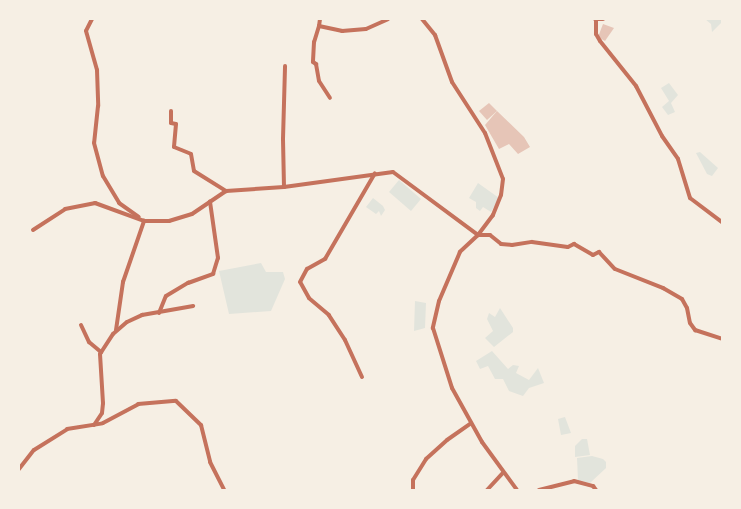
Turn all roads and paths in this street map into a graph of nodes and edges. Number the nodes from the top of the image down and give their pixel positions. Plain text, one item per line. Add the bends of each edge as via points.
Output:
1 (92, 19) edge
2 (320, 19) edge
3 (388, 19) edge
4 (422, 19) edge
5 (603, 19) edge
6 (596, 20) edge
7 (319, 26) junction
8 (285, 66) dead end
9 (330, 98) dead end
10 (171, 111) dead end
11 (375, 174) junction
12 (284, 187) junction
13 (226, 191) junction
14 (210, 202) junction
15 (144, 221) junction
16 (722, 222) edge
17 (33, 230) dead end
18 (478, 235) junction
19 (192, 306) dead end
20 (159, 313) junction
21 (81, 325) dead end
22 (116, 331) junction
23 (722, 339) edge
24 (101, 352) junction
25 (362, 377) dead end
26 (471, 423) junction
27 (94, 425) junction
28 (19, 469) edge
29 (503, 473) junction
30 (224, 490) edge
31 (412, 490) edge
32 (487, 490) edge
33 (517, 490) edge
34 (539, 490) edge
35 (596, 490) edge

1 - 15 street via 86,31 98,70 94,143 103,176 119,203
2 - 7 street
3 - 7 street via 366,29 342,31
4 - 18 street via 435,35 452,82 485,132 503,179 501,195 493,215
5 - 6 street
6 - 16 street via 596,34 600,41 636,86 662,136 678,159 690,198
7 - 9 street via 314,42 313,62 316,64 319,81
8 - 12 street via 282,139
10 - 13 street via 171,123 176,124 174,147 191,154 194,170
11 - 12 street
11 - 18 street via 393,172
11 - 25 street via 325,259 307,269 300,282 309,298 329,315 345,340
12 - 13 street
13 - 14 street
14 - 15 street via 192,214 168,222
14 - 20 street via 218,258 213,274 188,283 166,296
15 - 17 street via 95,203 65,209
15 - 22 street via 123,282
18 - 23 street via 490,235 501,244 532,242 568,247 574,244 593,255 599,252 615,269 663,288 682,299 695,330
18 - 26 street via 460,252 438,301 433,328 452,388
19 - 20 street
20 - 22 street via 142,315
21 - 24 street via 89,342
22 - 24 street
24 - 27 street via 99,368 104,403 102,413
26 - 29 street
26 - 31 street via 426,458 413,480
27 - 28 street via 67,429 34,450
27 - 30 street via 103,424 138,404 176,401 201,425 210,462
29 - 32 street
29 - 33 street
34 - 35 street via 574,481 593,486

